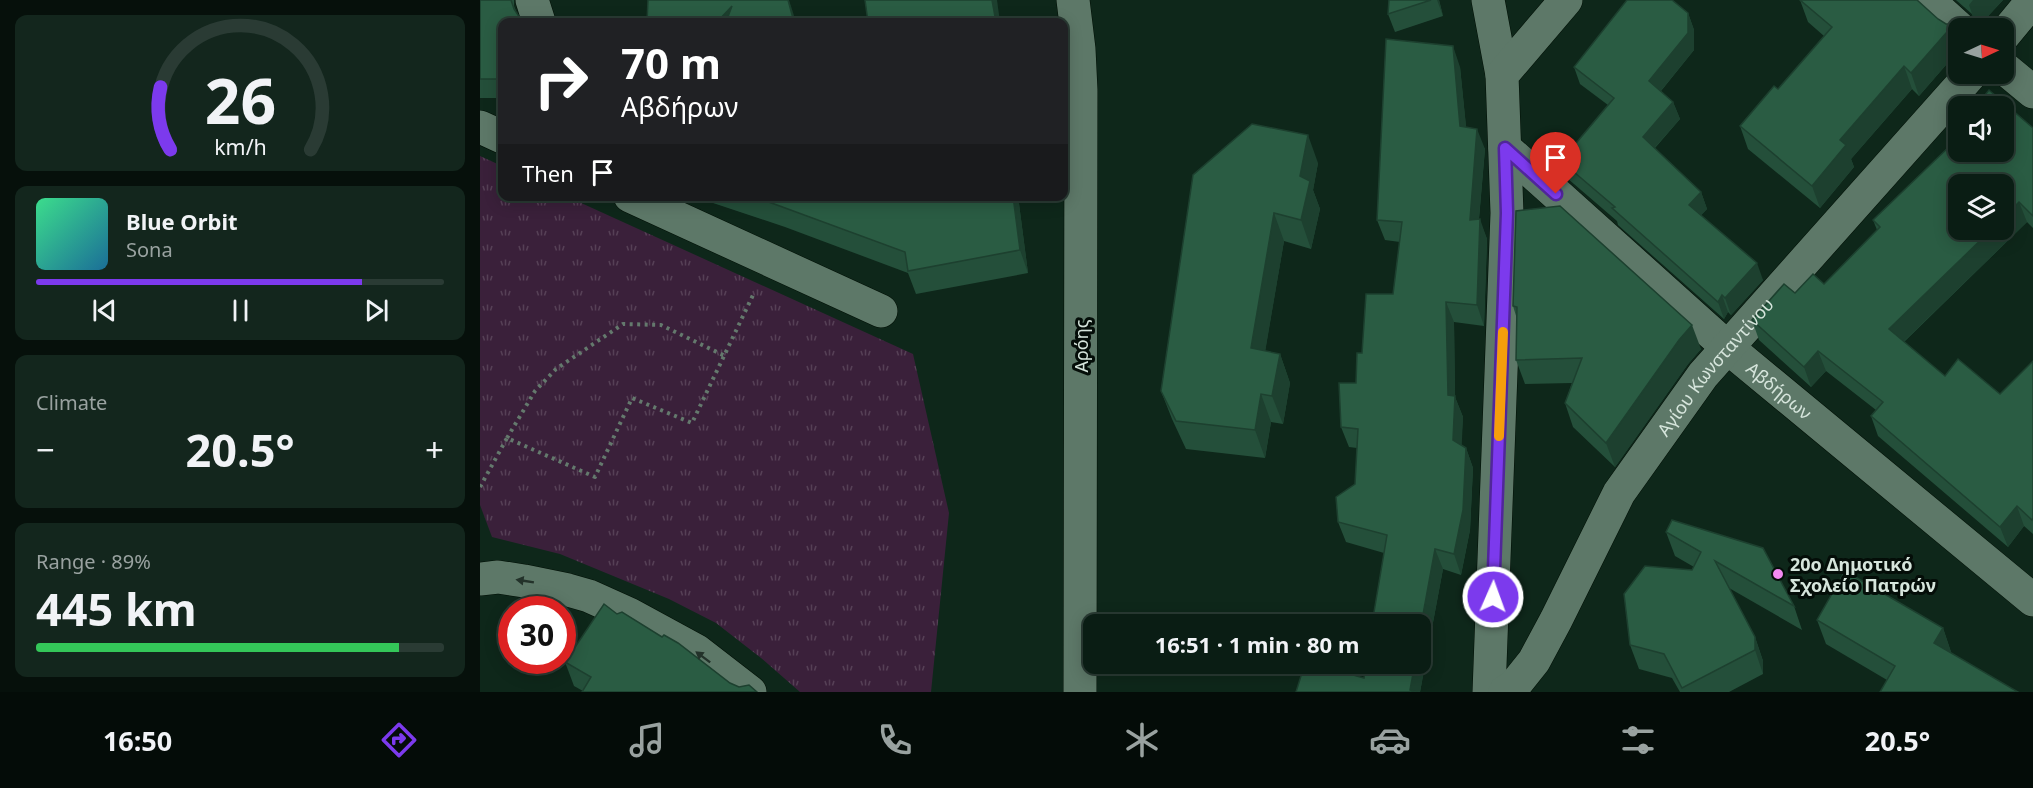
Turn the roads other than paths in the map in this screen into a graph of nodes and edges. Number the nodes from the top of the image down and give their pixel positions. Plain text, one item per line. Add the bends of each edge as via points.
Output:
1 (1073, 0) edge
2 (1488, 0) edge
3 (1566, 0) edge
4 (1928, 0) edge
5 (2033, 0) edge
6 (1948, 18) edge
7 (2014, 23) edge
8 (1502, 75) junction
9 (2014, 76) edge
10 (1962, 84) edge
11 (2033, 92) edge
12 (480, 127) edge
13 (498, 135) edge
14 (1505, 148) junction
15 (641, 201) edge
16 (880, 311) dead end
17 (1727, 347) junction
18 (480, 579) edge
19 (2029, 588) edge
20 (750, 692) edge
21 (1080, 692) edge
22 (1489, 692) edge
23 (1505, 692) edge

1 - 21 street, Αρόης via 1082,90
2 - 8 street
3 - 8 street
4 - 6 street
5 - 7 street
8 - 14 street
9 - 11 street
10 - 17 street, Αγίου Κωνσταντίνου
12 - 13 street
14 - 17 street, Αβδήρων
14 - 22 street via 1507,225
15 - 16 street
17 - 19 street, Αβδήρων
17 - 23 street, Αγίου Κωνσταντίνου via 1619,493 1534,661
20 -> 18 street via 697,651 589,596 524,581

